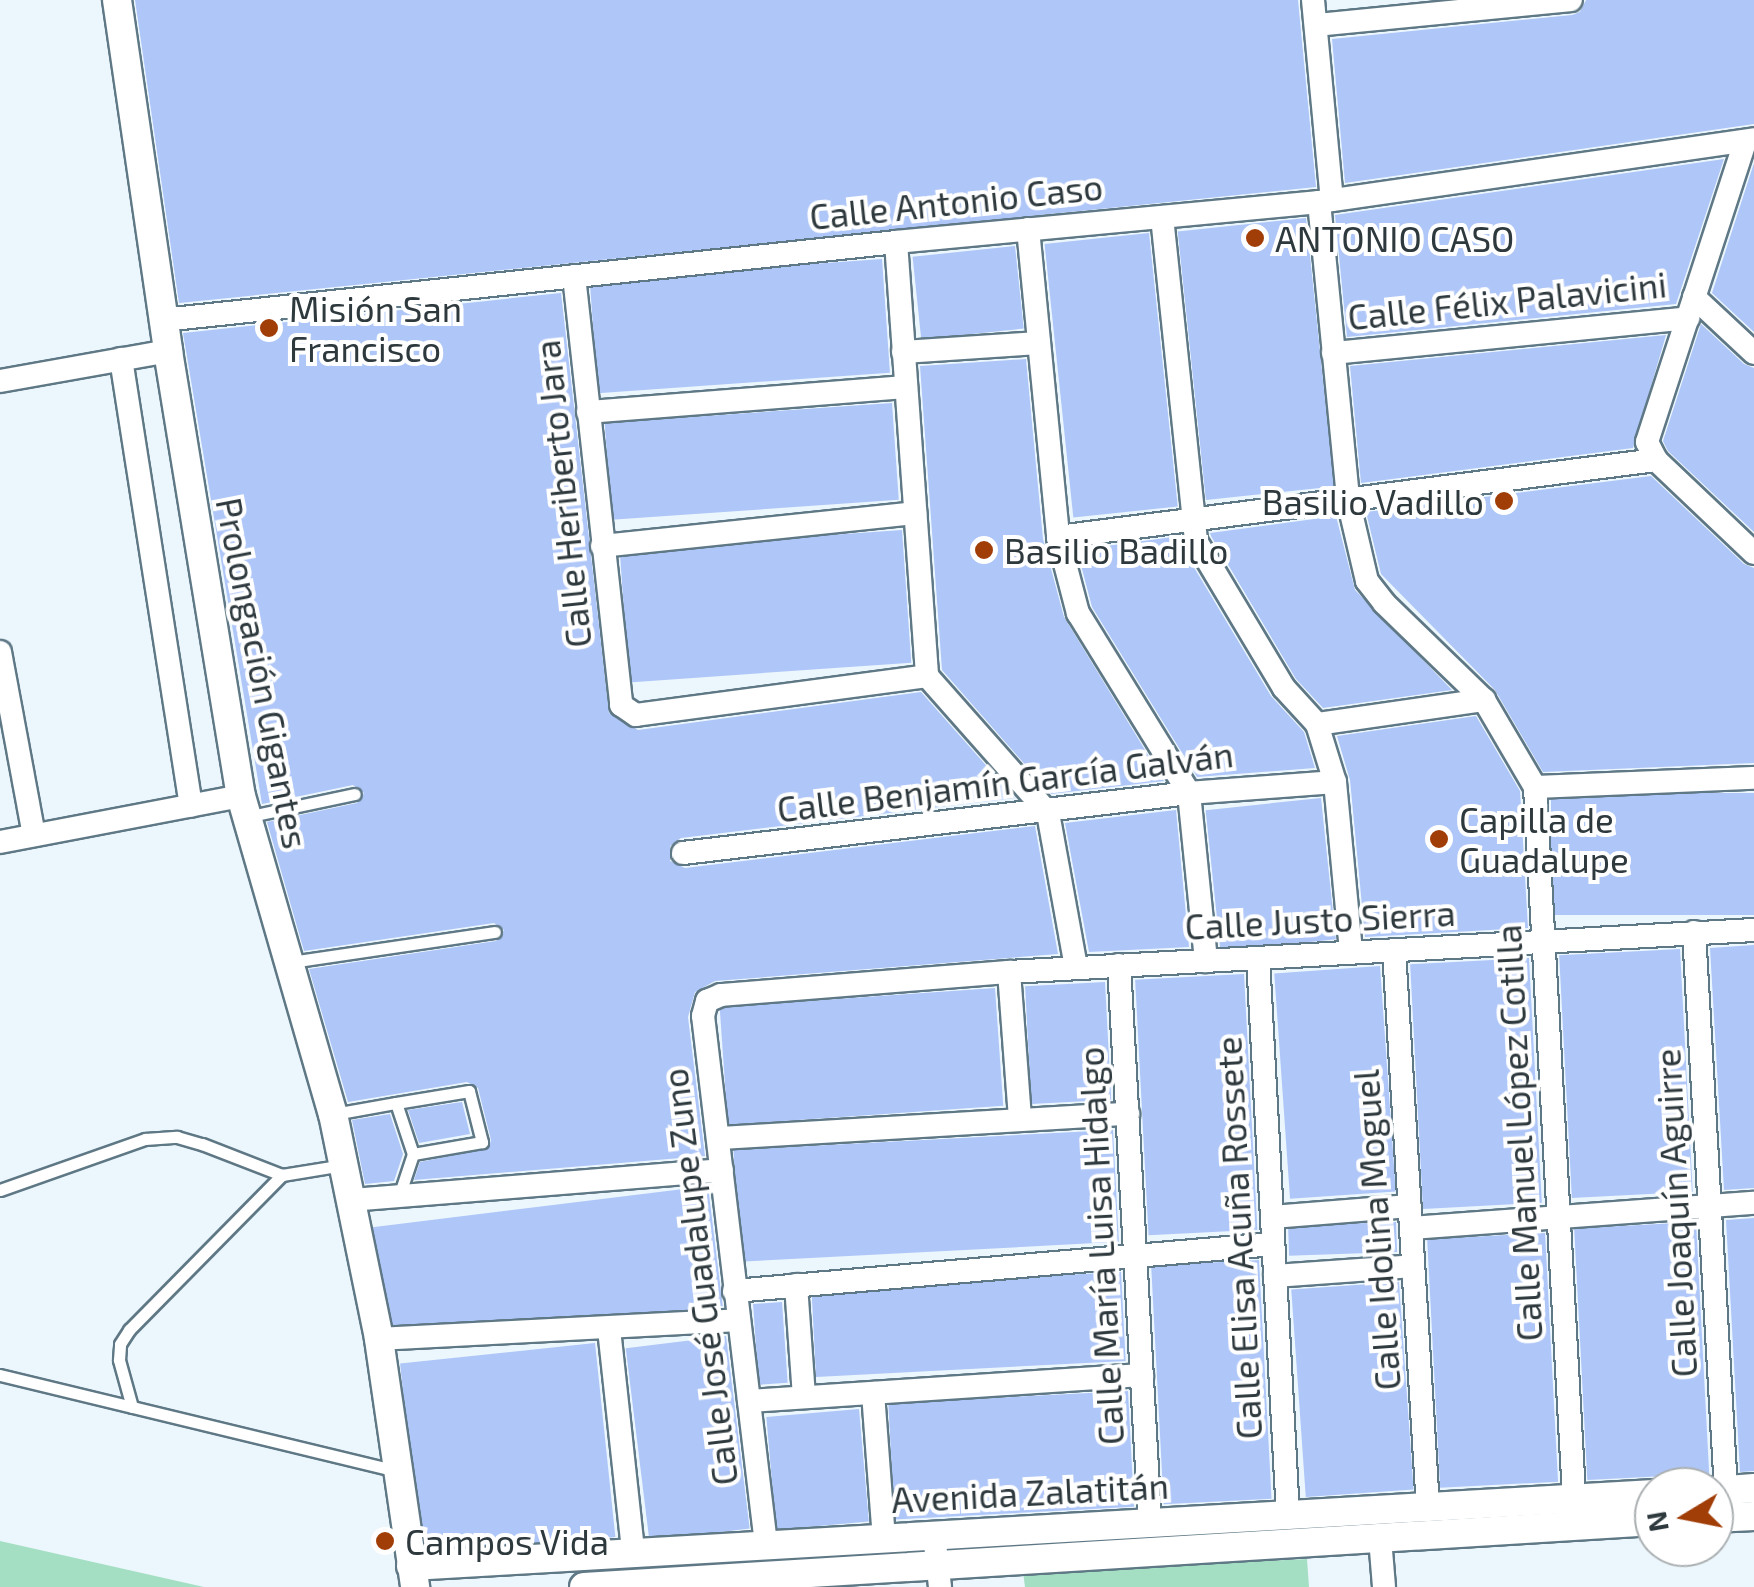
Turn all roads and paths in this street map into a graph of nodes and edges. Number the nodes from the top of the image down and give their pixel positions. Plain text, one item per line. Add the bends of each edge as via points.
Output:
1 (117, 0) edge
2 (1313, 0) edge
3 (1571, 0) edge
4 (1316, 25) junction
5 (1749, 141) edge
6 (1746, 173) edge
7 (1326, 201) junction
8 (1162, 217) junction
9 (1028, 229) junction
10 (896, 242) junction
11 (574, 276) junction
12 (1691, 307) junction
13 (164, 320) junction
14 (1039, 343) junction
15 (168, 351) junction
16 (903, 352) junction
17 (1333, 352) junction
18 (1754, 353) edge
19 (122, 359) junction
20 (0, 381) edge
21 (904, 387) junction
22 (588, 412) junction
23 (1652, 451) junction
24 (1348, 500) junction
25 (915, 513) junction
26 (1194, 519) junction
27 (1058, 537) junction
28 (602, 546) junction
29 (1754, 552) edge
30 (0, 652) edge
31 (928, 676) junction
32 (1484, 700) junction
33 (1317, 724) junction
34 (1754, 778) edge
35 (1335, 782) junction
36 (1535, 787) junction
37 (355, 794) dead end
38 (1189, 794) junction
39 (191, 806) junction
40 (244, 806) junction
41 (1048, 813) junction
42 (34, 835) junction
43 (0, 842) edge
44 (683, 853) dead end
45 (1754, 930) edge
46 (495, 932) dead end
47 (1694, 932) junction
48 (1542, 941) junction
49 (1394, 950) junction
50 (1350, 952) junction
51 (1258, 958) junction
52 (1206, 960) junction
53 (287, 962) junction
54 (1119, 965) junction
55 (1076, 968) junction
56 (1009, 972) junction
57 (706, 1002) joint
58 (396, 1103) junction
59 (333, 1114) junction
60 (1128, 1114) junction
61 (1020, 1120) junction
62 (718, 1138) junction
63 (413, 1154) junction
64 (344, 1166) junction
65 (722, 1170) junction
66 (282, 1175) junction
67 (0, 1190) edge
68 (399, 1196) junction
69 (351, 1200) junction
70 (1754, 1203) edge
71 (1710, 1206) junction
72 (1410, 1216) junction
73 (1272, 1217) junction
74 (1557, 1218) junction
75 (1273, 1244) junction
76 (1136, 1256) junction
77 (1413, 1266) junction
78 (1275, 1276) junction
79 (796, 1286) junction
80 (734, 1291) junction
81 (737, 1320) junction
82 (609, 1329) junction
83 (379, 1339) junction
84 (0, 1375) edge
85 (1142, 1375) junction
86 (872, 1393) junction
87 (804, 1397) junction
88 (749, 1400) junction
89 (132, 1407) junction
90 (1719, 1467) edge
91 (398, 1471) junction
92 (1634, 1499) edge
93 (1428, 1507) junction
94 (1575, 1513) junction
95 (1288, 1515) junction
96 (1634, 1520) edge
97 (1150, 1523) junction
98 (934, 1536) junction
99 (884, 1538) junction
100 (1380, 1538) junction
101 (766, 1544) junction
102 (632, 1551) junction
103 (413, 1576) edge
104 (938, 1576) edge
105 (747, 1582) edge
106 (584, 1587) edge
107 (1384, 1587) edge

1 - 13 street, Prolongación Gigantes
2 - 4 street, Calle Manuel López Cotilla
3 - 4 street
4 - 7 street, Calle Manuel López Cotilla
5 - 6 street
5 - 7 street, Calle Antonio Caso
6 - 12 street
7 - 8 street, Calle Antonio Caso
7 - 17 street, Calle Manuel López Cotilla
8 - 9 street, Calle Antonio Caso
8 - 26 street
9 - 10 street, Calle Antonio Caso
9 - 14 street
10 - 11 street, Calle Antonio Caso
10 - 16 street
11 - 13 street, Calle Antonio Caso
11 - 22 street, Calle Heriberto Jara
12 - 17 street, Calle Félix Palavicini
12 - 18 street, Calle Félix Palavicini
12 - 23 street
13 - 15 street, Prolongación Gigantes
14 - 16 street
14 - 27 street
15 - 19 street
15 - 40 street, Prolongación Gigantes
16 - 21 street
17 - 24 street, Calle Manuel López Cotilla
19 - 20 street
19 - 39 street
21 - 22 street
21 - 25 street
22 - 28 street, Calle Heriberto Jara
23 - 24 street
23 - 29 street
24 - 26 street
24 - 32 street, Calle Manuel López Cotilla via 1366,581
25 - 28 street
25 - 31 street
26 - 27 street
26 - 33 street via 1201,555 1284,688
27 - 38 street via 1078,614
28 - 31 street, Calle Heriberto Jara via 621,704 636,715
30 - 42 street
31 - 41 street
32 - 33 street
32 - 36 street, Calle Manuel López Cotilla
33 - 35 street
34 - 36 street
35 - 38 street, Calle Benjamín García Galván
35 - 50 street
36 - 48 street, Calle Manuel López Cotilla
37 - 40 lane
38 - 41 street, Calle Benjamín García Galván
38 - 52 street
39 - 40 street
39 - 42 street
40 - 53 street, Prolongación Gigantes
41 - 44 street, Calle Benjamín García Galván
41 - 55 street
42 - 43 street
45 - 47 street, Calle Justo Sierra
46 - 53 lane
47 - 48 street, Calle Justo Sierra
47 - 71 street, Calle Joaquín Aguirre
48 - 49 street, Calle Justo Sierra
48 - 74 street, Calle Manuel López Cotilla
49 - 50 street, Calle Justo Sierra
49 - 72 street, Calle Idolina Moguel
50 - 51 street, Calle Justo Sierra
51 - 52 street, Calle Justo Sierra
51 - 73 street, Calle Elisa Acuña Rossete
52 - 54 street, Calle Justo Sierra
53 - 59 street, Prolongación Gigantes
54 - 55 street, Calle Justo Sierra
54 - 60 street, Calle María Luisa Hidalgo
55 - 56 street, Calle Justo Sierra
56 - 57 street, Calle Justo Sierra
56 - 61 street
57 - 62 street, Calle José Guadalupe Zuno
58 - 59 lane
58 - 63 lane
58 - 63 lane via 469,1091 482,1142
59 - 64 street, Prolongación Gigantes
60 - 61 street
60 - 76 street, Calle María Luisa Hidalgo
61 - 62 street
62 - 65 street, Calle José Guadalupe Zuno
63 - 68 lane
64 - 66 lane
64 - 69 street, Prolongación Gigantes
65 - 68 street
65 - 80 street, Calle José Guadalupe Zuno
66 - 67 lane via 202,1144 161,1138
66 - 89 lane via 128,1330 119,1360
68 - 69 street
69 - 83 street, Prolongación Gigantes
70 - 71 street
71 - 74 street
71 - 90 street, Calle Joaquín Aguirre
72 - 73 street
72 - 74 street
72 - 77 street, Calle Idolina Moguel
73 - 75 street, Calle Elisa Acuña Rossete
74 - 94 street, Calle Manuel López Cotilla
75 - 76 street
75 - 78 street, Calle Elisa Acuña Rossete
76 - 79 street
76 - 85 street, Calle María Luisa Hidalgo
77 - 78 street
77 - 93 street, Calle Idolina Moguel
78 - 95 street, Calle Elisa Acuña Rossete
79 - 80 street
79 - 87 street
80 - 81 street, Calle José Guadalupe Zuno
81 - 82 street
81 - 88 street, Calle José Guadalupe Zuno
82 - 83 street
82 - 102 street
83 - 91 street, Prolongación Gigantes
84 - 89 lane
85 - 86 street
85 - 97 street, Calle María Luisa Hidalgo
86 - 87 street
86 - 99 street
87 - 88 street
88 - 101 street, Calle José Guadalupe Zuno
89 - 91 lane
91 - 103 street, Prolongación Gigantes
92 - 94 street, Avenida Zalatitán
93 - 94 street, Avenida Zalatitán
93 - 95 street, Avenida Zalatitán
94 - 96 street, Avenida Zalatitán
94 - 100 street, Avenida Zalatitán
95 - 97 street, Avenida Zalatitán
97 - 98 street, Avenida Zalatitán
98 - 99 street, Avenida Zalatitán
98 - 104 street
99 - 101 street, Avenida Zalatitán
100 - 104 street, Avenida Zalatitán
100 - 107 street
101 - 102 street, Avenida Zalatitán
102 - 103 street, Avenida Zalatitán
104 - 105 street, Avenida Zalatitán
105 - 106 street, Avenida Zalatitán

